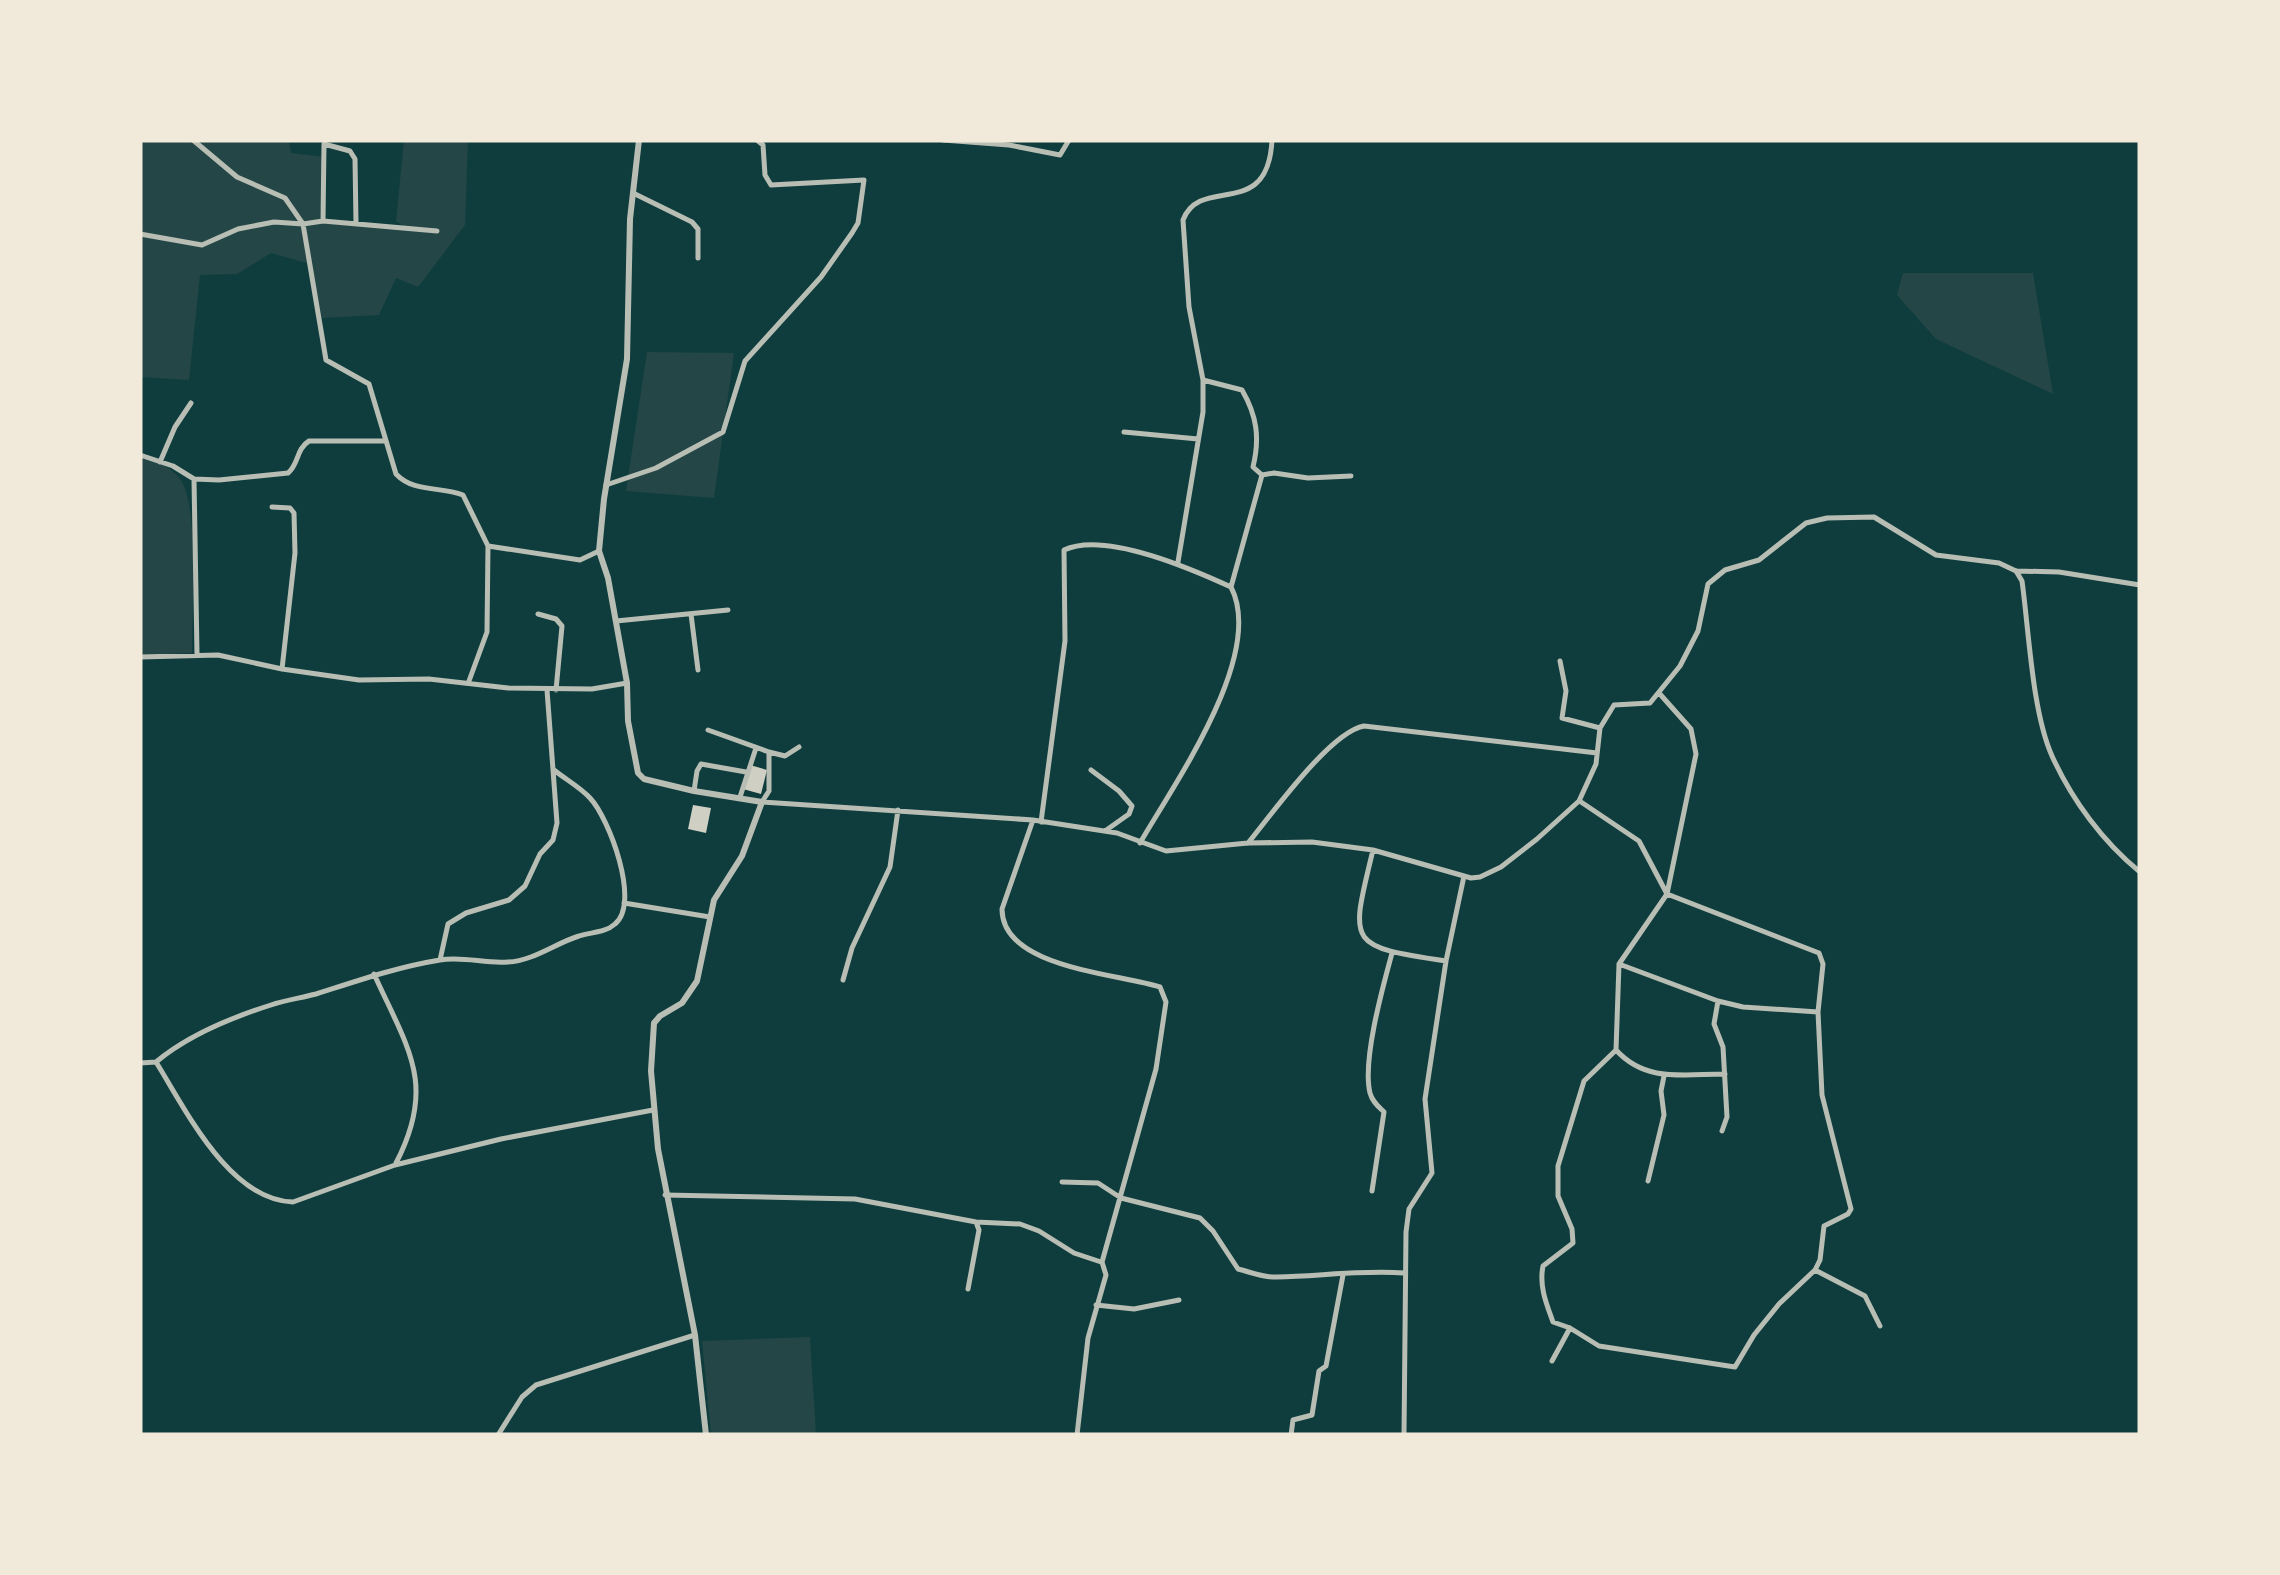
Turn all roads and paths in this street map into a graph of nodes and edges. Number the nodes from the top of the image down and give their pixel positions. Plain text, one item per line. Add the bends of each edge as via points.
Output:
1 (193, 140) edge
2 (639, 140) edge
3 (757, 140) edge
4 (943, 140) edge
5 (1070, 140) edge
6 (1272, 140) edge
7 (324, 142) edge
8 (633, 193) junction
9 (322, 221) junction
10 (356, 223) junction
11 (303, 224) junction
12 (437, 231) dead end
13 (140, 234) edge
14 (698, 258) dead end
15 (1203, 380) junction
16 (191, 403) dead end
17 (1124, 432) dead end
18 (1198, 438) junction
19 (386, 442) junction
20 (140, 455) edge
21 (160, 462) junction
22 (1262, 475) junction
23 (1351, 476) dead end
24 (194, 479) junction
25 (606, 485) junction
26 (272, 508) dead end
27 (488, 546) junction
28 (600, 551) junction
29 (1178, 562) junction
30 (2016, 571) junction
31 (2140, 585) edge
32 (1231, 587) junction
33 (728, 610) dead end
34 (538, 614) dead end
35 (691, 614) junction
36 (616, 620) junction
37 (197, 654) junction
38 (140, 657) edge
39 (1560, 661) dead end
40 (282, 669) junction
41 (698, 670) dead end
42 (468, 681) junction
43 (627, 683) junction
44 (547, 690) junction
45 (556, 690) junction
46 (1659, 693) junction
47 (1600, 728) junction
48 (708, 730) dead end
49 (800, 747) dead end
50 (756, 748) junction
51 (769, 752) junction
52 (1597, 753) junction
53 (554, 770) junction
54 (1091, 770) dead end
55 (746, 772) junction
56 (694, 791) junction
57 (740, 798) junction
58 (1580, 801) junction
59 (762, 802) junction
60 (898, 810) junction
61 (1032, 820) junction
62 (1041, 822) junction
63 (1105, 831) junction
64 (1140, 842) junction
65 (1248, 843) junction
66 (1373, 850) junction
67 (2140, 872) edge
68 (1464, 876) junction
69 (1667, 894) junction
70 (624, 902) junction
71 (711, 918) junction
72 (1392, 953) junction
73 (440, 960) junction
74 (1446, 961) junction
75 (1620, 964) junction
76 (374, 974) junction
77 (843, 980) dead end
78 (1718, 1001) junction
79 (1818, 1012) junction
80 (1616, 1050) junction
81 (156, 1062) junction
82 (140, 1063) edge
83 (1724, 1074) junction
84 (1664, 1076) junction
85 (654, 1110) junction
86 (1722, 1131) dead end
87 (395, 1165) junction
88 (1648, 1181) dead end
89 (1062, 1182) dead end
90 (1372, 1191) dead end
91 (666, 1195) junction
92 (1122, 1198) junction
93 (976, 1222) junction
94 (1102, 1262) junction
95 (1815, 1270) junction
96 (1404, 1273) junction
97 (1342, 1275) junction
98 (968, 1288) dead end
99 (1180, 1300) dead end
100 (1096, 1305) junction
101 (1880, 1326) dead end
102 (1570, 1328) junction
103 (695, 1335) junction
104 (1552, 1360) dead end
105 (498, 1435) edge
106 (706, 1435) edge
107 (1077, 1435) edge
108 (1292, 1435) edge
109 (1404, 1435) edge

1 - 11 street via 237,178 285,198
2 - 8 street
3 - 25 street via 771,185 864,180 858,223 821,278 746,361 723,432 656,468
4 - 5 street via 1060,155
6 - 15 street via 1260,182 1198,201 1183,220
7 - 9 street
7 - 10 street via 355,159
8 - 14 street via 692,222
8 - 25 street via 627,358
9 - 10 street
9 - 11 street
10 - 12 street
11 - 13 street via 260,223 202,245
11 - 19 street via 326,360 369,384
15 - 18 street
15 - 22 street via 1242,390 1256,424 1253,468
16 - 21 street
17 - 18 street
18 - 29 street
19 - 24 street via 308,440 288,473
19 - 27 street via 404,483 463,495
20 - 21 street
21 - 24 street
22 - 23 street
22 - 32 street
24 - 37 street
25 - 28 street
26 - 40 street via 294,513
27 - 28 street via 580,560
27 - 42 street via 488,632
28 - 36 street
29 - 32 street
29 - 62 street via 1097,545 1064,550 1065,641
30 - 31 street
30 - 46 street via 1936,555 1874,516 1806,523 1759,560 1725,570 1708,584 1698,631
30 - 67 street via 2051,754 2104,839
32 - 64 street via 1237,610 1228,678
33 - 35 street
34 - 45 street via 562,626
35 - 36 street
35 - 41 street
36 - 43 street
37 - 38 street
37 - 40 street
39 - 47 street via 1562,718
40 - 42 street via 358,680
42 - 44 street
43 - 45 street
43 - 56 street via 638,773
44 - 45 street
44 - 53 street
46 - 47 street via 1650,703 1614,704
46 - 69 street via 1685,720 1696,747
47 - 52 street
48 - 50 street
49 - 51 street via 784,756
50 - 51 street
50 - 55 street
51 - 59 street via 769,791
52 - 58 street
52 - 65 street via 1352,728
53 - 70 street via 591,798 608,830 622,867
53 - 73 street via 556,832 525,886 501,904 456,917 448,924
54 - 63 street via 1132,806
55 - 56 street via 702,764
55 - 57 street
56 - 57 street
57 - 59 street
58 - 68 street via 1501,866 1480,877
58 - 69 street via 1639,841
59 - 60 street
59 - 71 street
60 - 61 street
60 - 77 street via 890,868
61 - 62 street
61 - 92 street via 1002,924 1054,962 1154,985 1165,996 1156,1069
62 - 63 street
63 - 64 street
64 - 65 street via 1183,851
65 - 66 street
66 - 68 street
66 - 72 street via 1359,933
68 - 74 street
69 - 75 street
69 - 79 street via 1819,954 1824,964
70 - 71 street
70 - 73 street via 622,917 608,930 519,960
71 - 85 street via 697,981 654,1024
72 - 74 street
72 - 90 street via 1368,1078 1371,1098 1384,1112
73 - 76 street
74 - 96 street via 1425,1099 1432,1172 1408,1209
75 - 78 street
75 - 80 street
76 - 81 street via 239,1017
76 - 87 street via 417,1082 410,1136
78 - 79 street
78 - 83 street via 1714,1024
79 - 95 street via 1822,1095 1851,1209 1824,1226
80 - 84 street
80 - 102 street via 1584,1081 1558,1166 1558,1196 1573,1242 1543,1266 1541,1276 1553,1322
81 - 82 street
81 - 87 street via 224,1164 271,1198 293,1202
83 - 84 street
83 - 86 street
84 - 88 street via 1664,1115
85 - 87 street
85 - 91 street
89 - 92 street via 1104,1185
91 - 93 street via 854,1198
91 - 103 street
92 - 94 street
92 - 97 street via 1200,1218 1238,1269 1274,1278
93 - 94 street via 1020,1224
93 - 98 street
94 - 100 street via 1106,1276
95 - 101 street via 1864,1296
95 - 102 street via 1771,1314 1735,1367 1600,1346
96 - 97 street
96 - 109 street
97 - 108 street via 1312,1415 1293,1420
99 - 100 street via 1134,1310
100 - 107 street
102 - 104 street
103 - 105 street via 536,1385
103 - 106 street

